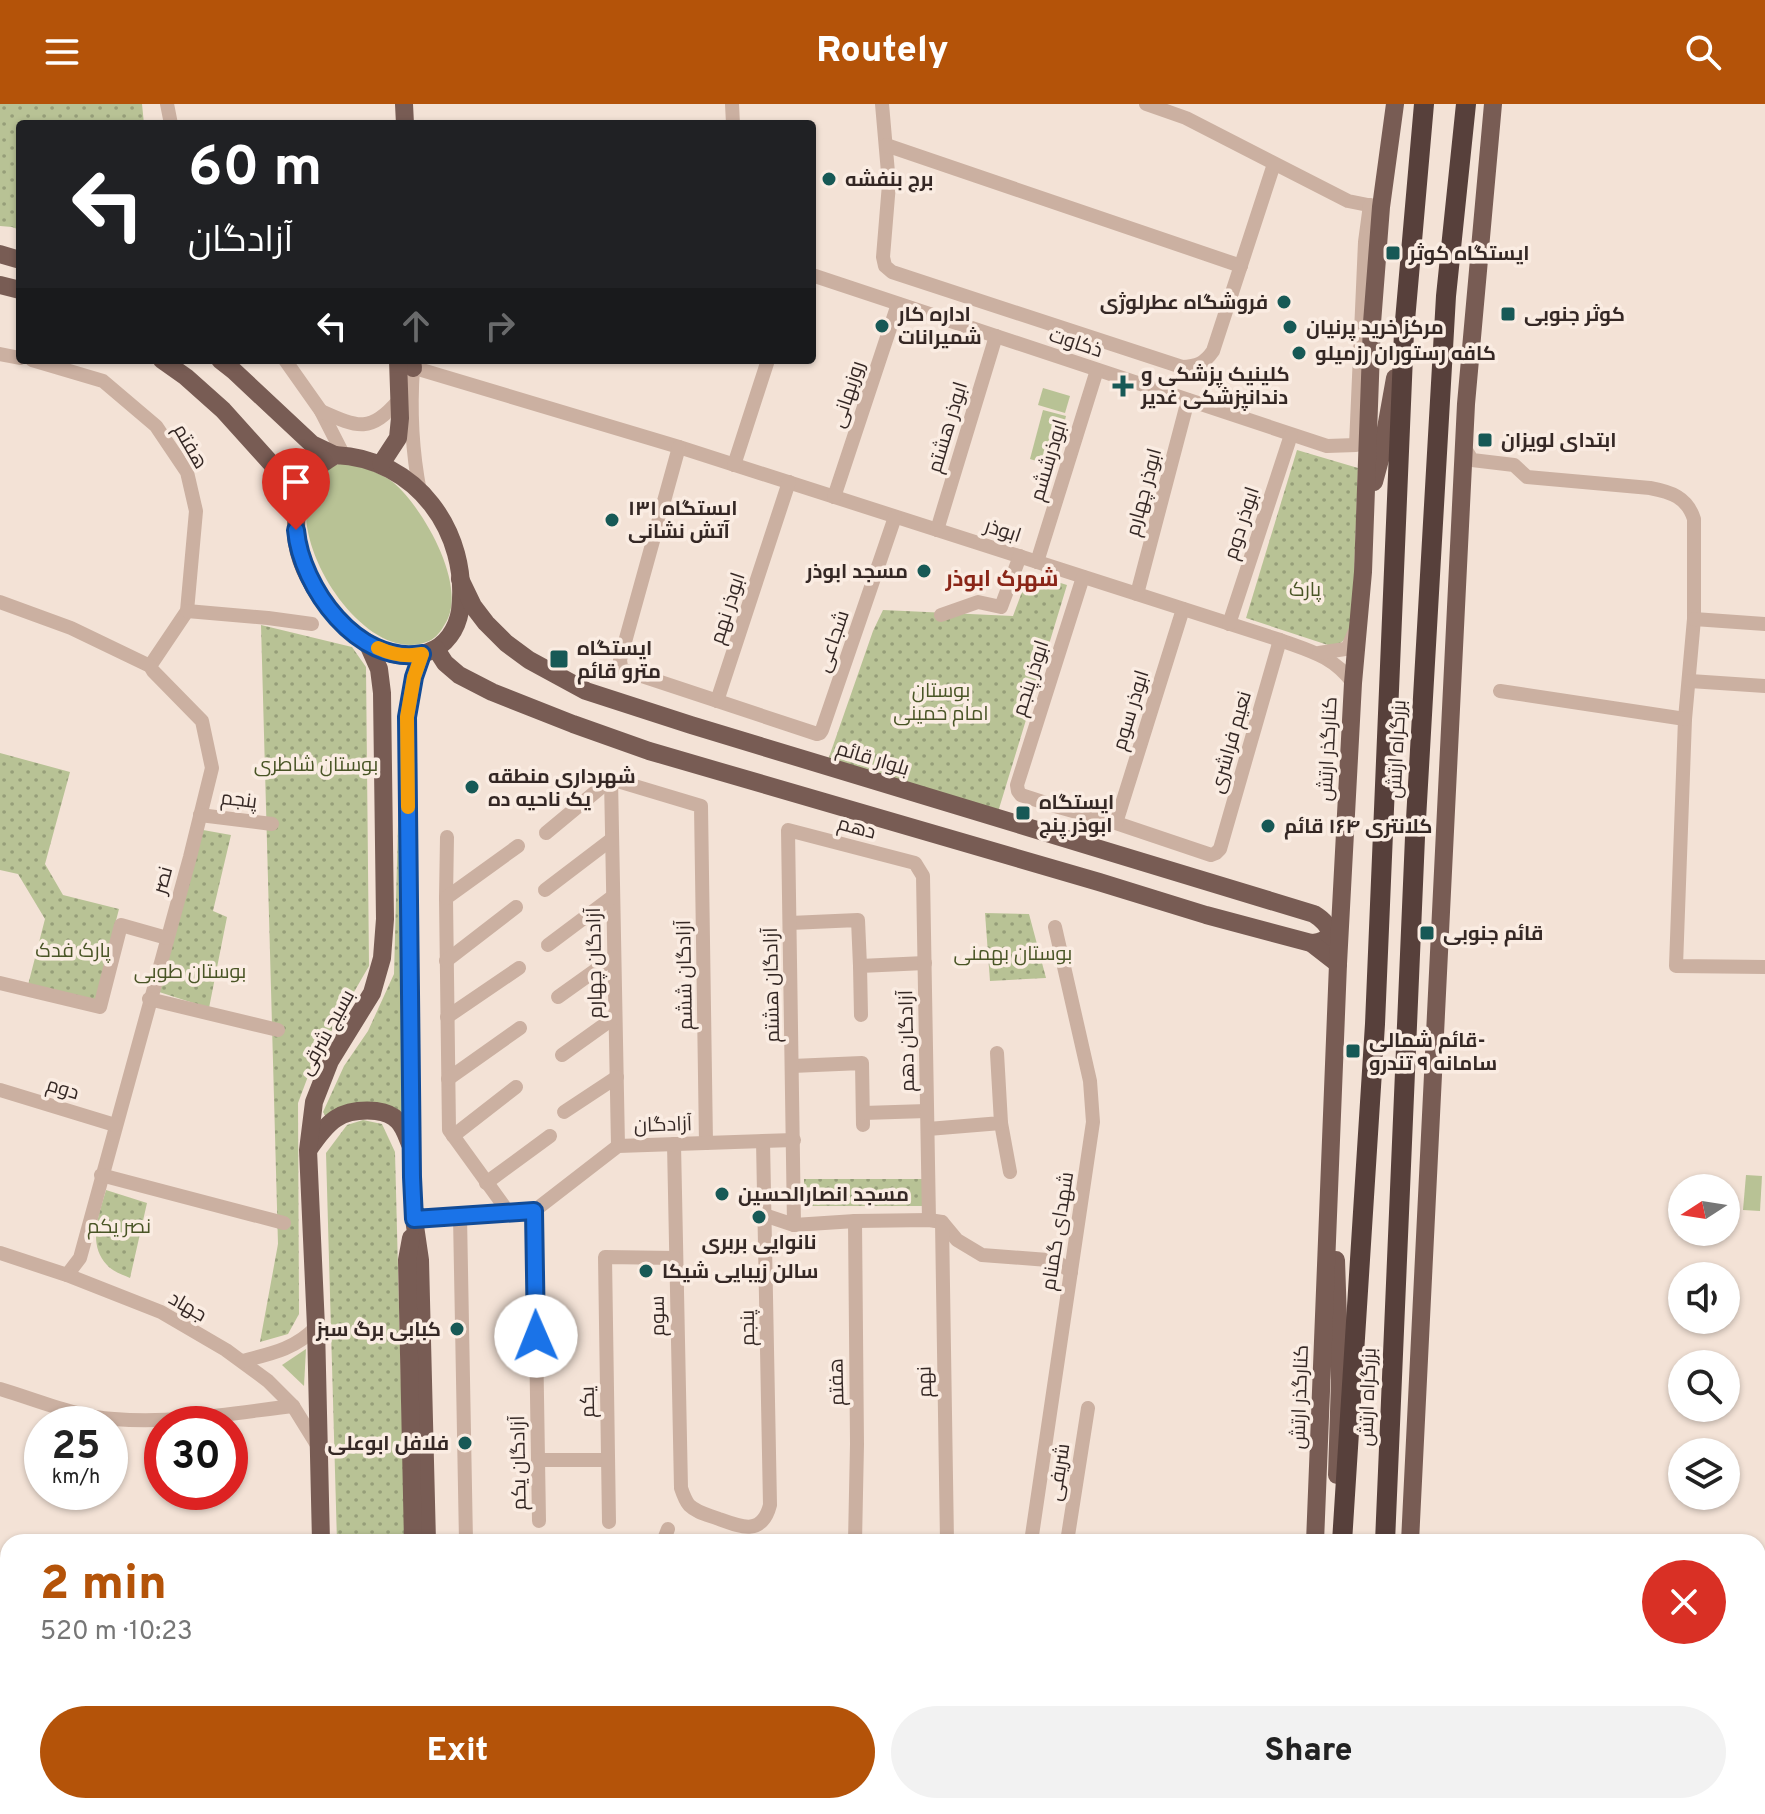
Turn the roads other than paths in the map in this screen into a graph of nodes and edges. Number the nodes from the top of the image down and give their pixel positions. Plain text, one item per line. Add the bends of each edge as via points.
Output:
1 (882, 104) edge
2 (1146, 104) edge
3 (1395, 104) edge
4 (1424, 104) edge
5 (1466, 104) edge
6 (1493, 104) edge
7 (1187, 111) edge
8 (886, 145) junction
9 (1274, 164) junction
10 (1376, 206) junction
11 (1241, 266) junction
12 (816, 276) edge
13 (966, 297) junction
14 (898, 304) junction
15 (956, 323) junction
16 (1404, 332) junction
17 (996, 336) junction
18 (46, 364) edge
19 (168, 364) edge
20 (225, 364) edge
21 (288, 364) edge
22 (405, 364) edge
23 (405, 364) edge
24 (408, 364) edge
25 (767, 364) edge
26 (1097, 370) junction
27 (399, 400) junction
28 (1188, 400) junction
29 (321, 411) junction
30 (1291, 435) junction
31 (679, 447) junction
32 (1464, 447) junction
33 (339, 455) junction
34 (381, 464) junction
35 (734, 465) junction
36 (789, 482) junction
37 (420, 492) junction
38 (834, 497) junction
39 (298, 503) junction
40 (895, 517) junction
41 (937, 530) junction
42 (1020, 556) junction
43 (1037, 562) junction
44 (1363, 572) junction
45 (1083, 577) junction
46 (460, 579) junction
47 (1137, 594) junction
48 (0, 602) edge
49 (1183, 609) junction
50 (187, 611) junction
51 (941, 615) dead end
52 (1694, 619) junction
53 (312, 624) dead end
54 (1229, 624) junction
55 (1765, 624) edge
56 (1357, 626) junction
57 (1280, 640) junction
58 (367, 642) junction
59 (429, 652) junction
60 (1315, 653) junction
61 (150, 666) junction
62 (1690, 681) junction
63 (1353, 683) junction
64 (1765, 686) edge
65 (1500, 691) dead end
66 (717, 701) junction
67 (407, 717) junction
68 (383, 718) junction
69 (1685, 719) junction
70 (611, 779) junction
71 (200, 815) junction
72 (1116, 823) junction
73 (272, 824) dead end
74 (788, 830) joint
75 (546, 833) dead end
76 (447, 837) dead end
77 (612, 839) junction
78 (518, 846) dead end
79 (915, 863) joint
80 (545, 890) dead end
81 (612, 897) junction
82 (446, 898) junction
83 (1342, 902) junction
84 (516, 907) dead end
85 (1314, 914) junction
86 (790, 923) junction
87 (1055, 927) dead end
88 (167, 938) junction
89 (1311, 943) junction
90 (548, 945) dead end
91 (614, 957) junction
92 (446, 961) junction
93 (925, 963) junction
94 (1338, 964) junction
95 (860, 966) junction
96 (1765, 967) edge
97 (519, 968) dead end
98 (0, 983) edge
99 (558, 997) dead end
100 (149, 999) junction
101 (861, 1015) dead end
102 (447, 1017) junction
103 (615, 1017) junction
104 (520, 1028) dead end
105 (278, 1030) dead end
106 (997, 1053) dead end
107 (562, 1055) dead end
108 (792, 1066) junction
109 (617, 1077) junction
110 (448, 1079) junction
111 (516, 1087) dead end
112 (0, 1090) edge
113 (927, 1111) junction
114 (564, 1112) dead end
115 (1001, 1123) junction
116 (115, 1125) junction
117 (928, 1129) junction
118 (453, 1136) junction
119 (550, 1136) dead end
120 (794, 1140) junction
121 (763, 1141) junction
122 (706, 1143) junction
123 (674, 1144) junction
124 (412, 1146) junction
125 (618, 1146) junction
126 (308, 1150) junction
127 (1330, 1166) junction
128 (1010, 1172) dead end
129 (101, 1175) junction
130 (486, 1183) junction
131 (534, 1211) junction
132 (509, 1213) junction
133 (764, 1215) junction
134 (460, 1216) junction
135 (414, 1219) junction
136 (855, 1221) junction
137 (935, 1221) junction
138 (284, 1223) dead end
139 (794, 1225) junction
140 (0, 1253) edge
141 (676, 1258) junction
142 (1071, 1272) junction
143 (67, 1275) junction
144 (316, 1327) junction
145 (242, 1361) junction
146 (0, 1389) edge
147 (293, 1406) junction
148 (1088, 1408) dead end
149 (319, 1449) junction
150 (538, 1460) junction
151 (608, 1460) junction
152 (681, 1488) joint
153 (539, 1521) dead end
154 (609, 1522) dead end
155 (321, 1534) edge
156 (413, 1534) edge
157 (427, 1534) edge
158 (466, 1534) edge
159 (855, 1534) edge
160 (947, 1534) edge
161 (1032, 1534) edge
162 (1068, 1534) edge
163 (1315, 1534) edge
164 (1340, 1534) edge
165 (1341, 1534) edge
166 (1385, 1534) edge
167 (1410, 1534) edge

1 - 8 street
2 - 7 street
3 - 10 main road, کنارگذر ارتش
4 - 16 highway, بزرگراه ارتش
5 - 166 highway, بزرگراه ارتش via 1446,296 1420,742
6 - 32 main road
7 - 9 street
8 - 11 street
8 - 13 street via 885,266
9 - 10 street via 1348,201
9 - 11 street
10 - 30 street, ذکاوت via 1365,242 1356,445 1327,446
10 - 44 main road, کنارگذر ارتش
11 - 13 street via 1213,351 1195,367
12 - 14 street, ذکاوت
13 - 15 street
14 - 15 street, ذکاوت
14 - 38 street, روزبهانی
15 - 17 street, ذکاوت
16 - 44 main road via 1374,483
16 - 165 highway, بزرگراه ارتش via 1375,1024
17 - 26 street, ذکاوت
17 - 41 street, ابوذر هشتم
18 - 50 street, هفتم via 103,381 156,426 187,472 196,511
19 - 39 main road via 223,410 287,481
20 - 33 main road via 312,444
21 - 29 street
22 - 27 main road
23 - 37 street
24 - 31 street, ابوذر
25 - 35 street
26 - 28 street, ذکاوت
26 - 43 street, ابوذرششم
27 - 29 street via 385,415 361,425
27 - 34 main road via 398,438
28 - 30 street, ذکاوت
28 - 47 street, ابوذر چهارم
29 - 33 street
30 - 54 street, ابوذر دوم
31 - 35 street, ابوذر
31 - 66 street via 621,667
32 - 52 street via 1472,460 1514,465 1527,477 1669,491 1687,503 1694,519
32 - 167 main road
33 - 34 main road
33 - 39 main road via 309,475
34 - 37 main road
35 - 36 street, ابوذر
36 - 38 street, ابوذر
36 - 66 street, ابوذر نهم
37 - 46 main road via 449,535
38 - 40 street, ابوذر
39 - 58 main road via 297,544 307,574 334,615
40 - 41 street, ابوذر
40 - 66 street, شجاعی via 820,733
41 - 42 street, ابوذر
42 - 43 street, ابوذر
42 - 51 street via 1001,607 978,602
43 - 45 street, ابوذر
44 - 56 main road, کنارگذر ارتش
45 - 47 street, ابوذر
45 - 72 street, ابوذر پنجم via 1017,785 1021,795
46 - 59 main road via 454,629
46 - 85 main road, بلوار قائم via 473,606 506,643 586,691
47 - 49 street, ابوذر
48 - 61 street, نصر
49 - 54 street, ابوذر
49 - 72 street, ابوذر سوم
50 - 53 street
50 - 61 street, هفتم
52 - 55 street
52 - 62 street
54 - 57 street, ابوذر
56 - 60 street via 1345,649
56 - 63 main road, کنارگذر ارتش
57 - 60 street, ابوذر
57 - 72 street, نعیم فراشری via 1220,849 1211,855
58 - 59 main road via 396,655
58 - 68 main road, بسیج شرقی via 379,669
59 - 67 main road via 414,677
59 - 89 main road via 492,692 649,751
60 - 63 street, ابوذر via 1337,664
61 - 71 street, نصر via 202,721 212,768
62 - 64 street
62 - 69 street
63 - 83 main road, کنارگذر ارتش
65 - 69 street
67 - 68 main road via 395,712
67 - 124 main road
68 - 126 main road, بسیج شرقی via 382,958 372,993 330,1061 314,1102
69 - 96 street via 1676,966
70 - 75 street
70 - 77 street, آزادگان چهارم
70 - 122 street, آزادگان ششم via 701,806
71 - 73 street, پنجم
71 - 88 street, نصر
74 - 79 street, دهم
74 - 86 street, آزادگان هشتم
76 - 82 street
77 - 80 street
77 - 81 street, آزادگان چهارم
78 - 82 street
79 - 93 street, آزادگان دهم via 923,876
81 - 90 street
81 - 91 street, آزادگان چهارم
82 - 92 street
83 - 85 main road via 1333,914
83 - 94 main road, کنارگذر ارتش
84 - 92 street
85 - 89 main road via 1329,932 1321,942
86 - 95 street via 858,920
86 - 108 street, آزادگان هشتم
87 - 142 street, شهدای گمنام via 1090,1081 1093,1122
88 - 98 street via 121,925 100,1007
88 - 100 street, نصر
89 - 94 main road
91 - 99 street
91 - 103 street, آزادگان چهارم
92 - 102 street
93 - 95 street
93 - 113 street, آزادگان دهم
94 - 127 main road, کنارگذر ارتش
95 - 101 street
97 - 102 street
100 - 105 street
100 - 116 street, نصر
102 - 110 street
103 - 107 street
103 - 109 street, آزادگان چهارم
104 - 110 street
106 - 115 street
108 - 113 street via 862,1063 863,1119
108 - 120 street, آزادگان هشتم
109 - 114 street
109 - 125 street, آزادگان چهارم
110 - 118 street
111 - 118 street
112 - 116 street, دوم
113 - 117 street, آزادگان دهم
115 - 117 street
115 - 128 street
116 - 129 street, نصر
117 - 137 street, آزادگان دهم
118 - 130 street
119 - 130 street
120 - 121 street, آزادگان
120 - 139 street, آزادگان هشتم
121 - 122 street, آزادگان
121 - 133 street, پنجم
122 - 123 street, آزادگان
123 - 125 street, آزادگان
123 - 141 street, سوم
124 - 126 main road via 398,1121 384,1112 363,1110 341,1114
124 - 135 main road
125 - 131 street, آزادگان
126 - 144 main road, بسیج شرقی
127 - 163 main road, کنارگذر ارتش
127 - 164 main road via 1338,1300
129 - 138 street
129 - 143 street, نصر via 80,1258
130 - 132 street
131 - 132 street
131 - 150 street, آزادگان یکم
132 - 134 street
133 - 139 street
133 - 152 street, پنجم via 768,1513 756,1525 739,1527 696,1510
134 - 135 street
134 - 158 street
135 - 156 main road via 407,1260
135 - 157 main road via 420,1260
136 - 137 street
136 - 139 street
136 - 159 street, هفتم
137 - 142 street via 982,1255 1048,1260
137 - 160 street, نهم
140 - 143 street, جهاد
141 - 151 street, یکم via 605,1257
141 - 152 street, سوم
142 - 161 street, شهدای گمنام
143 - 145 street, جهاد via 161,1312
144 - 145 street via 281,1352
144 - 149 main road, بسیج شرقی
145 - 147 street, جهاد
146 - 147 street via 112,1419 177,1421
147 - 149 street, جهاد
148 - 162 street, شریفی
149 - 155 main road, بسیج شرقی
150 - 151 street
150 - 153 street, آزادگان یکم
151 - 154 street, یکم

